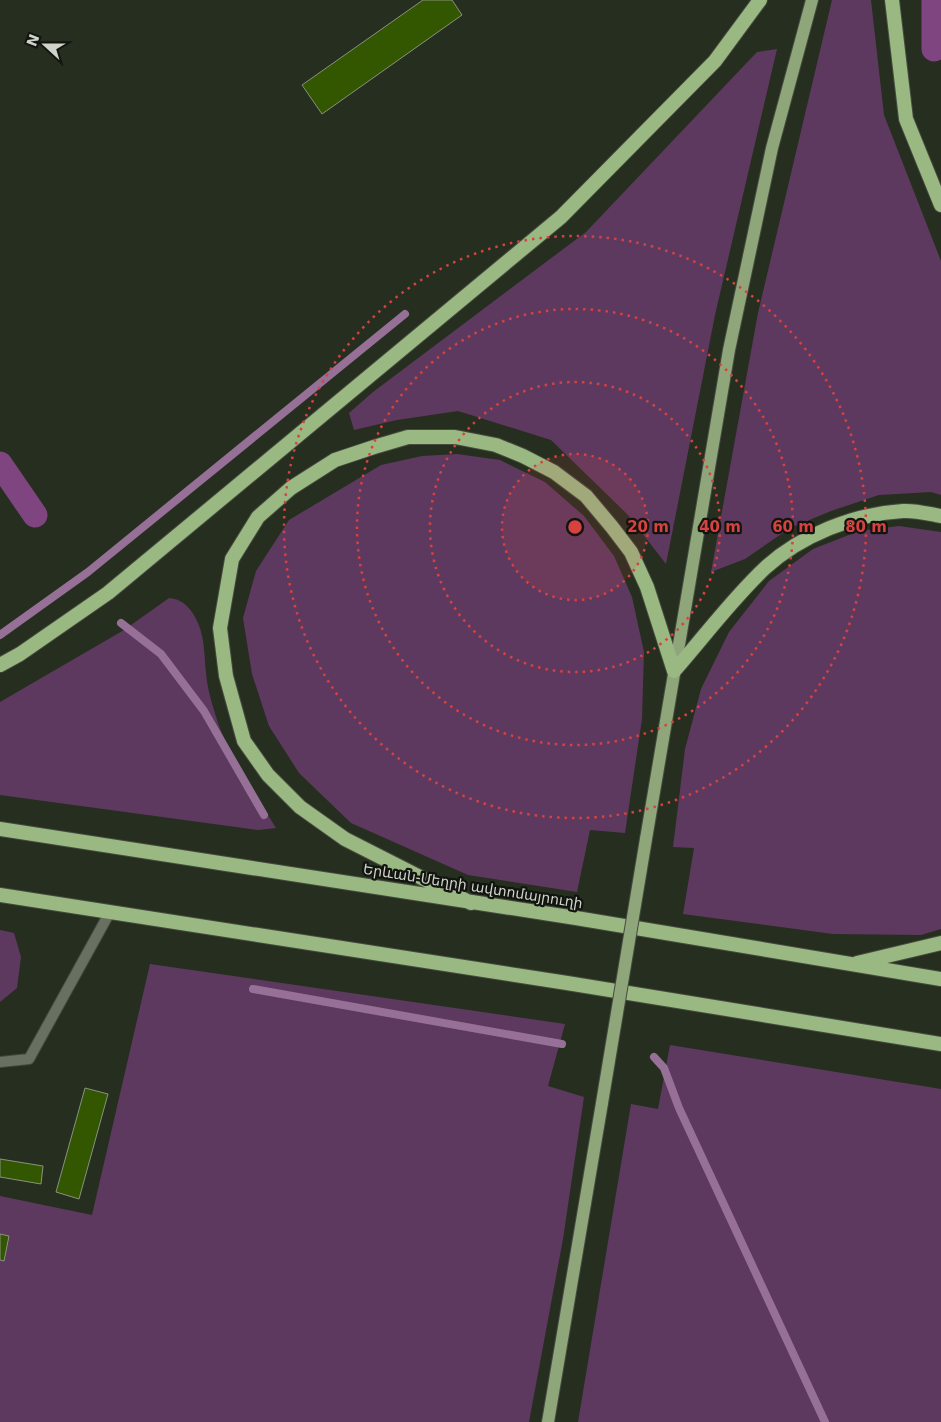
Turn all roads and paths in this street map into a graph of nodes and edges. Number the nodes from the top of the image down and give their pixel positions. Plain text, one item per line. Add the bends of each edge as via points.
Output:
1 (760, 0) edge
2 (812, 0) edge
3 (892, 0) edge
4 (941, 205) edge
5 (941, 516) edge
6 (0, 665) edge
7 (674, 671) junction
8 (0, 829) edge
9 (0, 895) edge
10 (471, 903) junction
11 (110, 912) junction
12 (941, 943) edge
13 (849, 965) junction
14 (941, 979) edge
15 (941, 1044) edge
16 (0, 1062) edge
17 (548, 1422) edge

1 - 6 highway via 714,61 561,216 108,593
2 - 7 main road via 772,148 729,350
3 - 4 highway via 906,119
5 - 7 highway via 905,511 868,516 798,544 766,567 740,593
7 - 10 highway via 647,587 631,552 612,527 586,496 554,472 496,445 455,438 408,438 374,447 335,460 291,488 258,517 232,559 220,628 226,676 244,741 268,775 307,813 345,839
7 - 17 main road, bridge
8 - 10 highway, Երևան-Մեղրի ավտոմայրուղի
9 - 11 highway
10 - 13 highway, Երևան-Մեղրի ավտոմայրուղի
11 - 15 highway
11 - 16 lane via 29,1058
12 - 13 highway
13 - 14 highway, Երևան-Մեղրի ավտոմայրուղի

